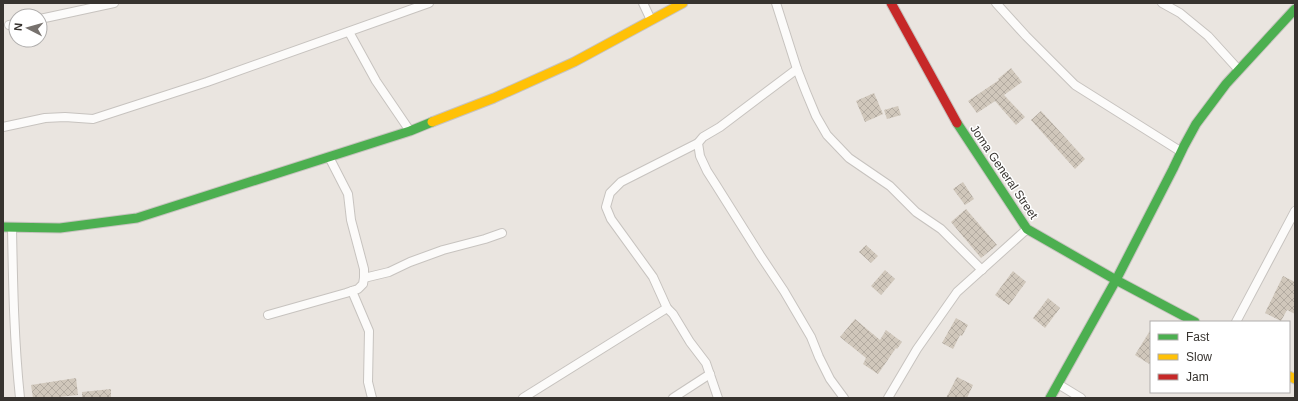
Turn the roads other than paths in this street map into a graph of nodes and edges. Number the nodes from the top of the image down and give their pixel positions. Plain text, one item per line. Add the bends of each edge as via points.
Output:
1 (114, 3) edge
2 (429, 3) edge
3 (643, 3) edge
4 (683, 3) edge
5 (776, 3) edge
6 (892, 3) edge
7 (996, 3) edge
8 (1162, 3) edge
9 (1295, 9) edge
10 (48, 17) edge
11 (651, 20) junction
12 (349, 32) junction
13 (797, 69) junction
14 (1238, 69) junction
15 (3, 127) edge
16 (410, 131) junction
17 (698, 143) junction
18 (1180, 151) junction
19 (329, 157) junction
20 (1295, 211) edge
21 (1293, 222) edge
22 (7, 228) edge
23 (1027, 229) junction
24 (502, 233) dead end
25 (982, 270) junction
26 (364, 278) junction
27 (1116, 280) junction
28 (352, 291) junction
29 (667, 308) junction
30 (268, 315) dead end
31 (1193, 321) edge
32 (1237, 321) edge
33 (710, 374) junction
34 (1058, 384) junction
35 (20, 398) edge
36 (372, 398) edge
37 (523, 398) edge
38 (674, 398) edge
39 (718, 398) edge
40 (844, 398) edge
41 (888, 398) edge
42 (1050, 398) edge
43 (1081, 398) edge

1 - 10 street
2 - 12 street
3 - 11 street
4 - 11 street
5 - 13 street
6 - 23 street, Joma General Street via 958,125
7 - 18 street via 1075,85
8 - 14 street via 1180,13 1208,36
9 - 14 street
11 - 16 street via 574,62 494,98
12 - 15 street via 93,119 45,118
12 - 16 street via 376,81
13 - 17 street
13 - 25 street via 816,116 827,135 849,158 890,186 916,212 941,229
14 - 18 street via 1203,114
16 - 19 street
17 - 29 street via 621,182 610,193 606,207 611,219 653,277
17 - 40 street via 700,156 707,171 784,291 811,337 830,379
18 - 27 street
19 - 22 street via 137,218 60,228
19 - 26 street via 348,194
20 - 21 street
21 - 32 street
22 - 35 street
23 - 25 street
23 - 27 street, Joma General Street
24 - 26 street via 443,250 389,272
25 - 41 street via 957,292 917,349
26 - 28 street via 363,284
27 - 31 street, Joma General Street
27 - 34 street
28 - 30 street
28 - 36 street via 369,331 368,382
29 - 33 street via 706,363
29 - 37 street
33 - 38 street
33 - 39 street
34 - 42 street
34 - 43 street

